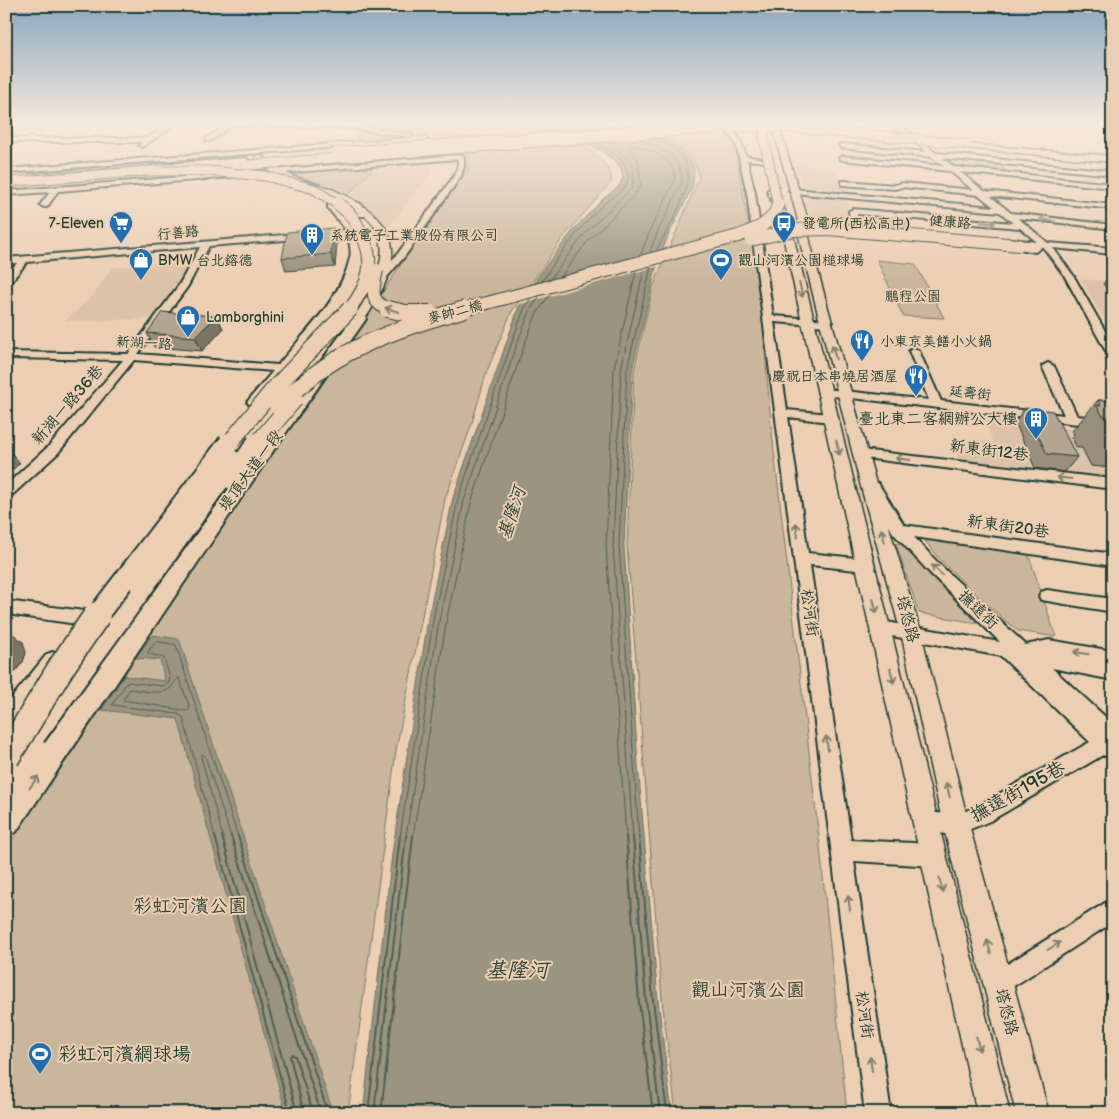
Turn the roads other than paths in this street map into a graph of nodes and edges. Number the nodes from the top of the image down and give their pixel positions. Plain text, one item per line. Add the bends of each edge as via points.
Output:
1 (84, 175) edge
2 (93, 175) edge
3 (95, 175) edge
4 (95, 175) edge
5 (116, 175) edge
6 (141, 175) edge
7 (226, 175) edge
8 (232, 175) edge
9 (234, 175) edge
10 (259, 175) edge
11 (276, 175) edge
12 (290, 175) edge
13 (457, 175) edge
14 (747, 175) edge
15 (769, 175) edge
16 (781, 175) edge
17 (783, 175) edge
18 (789, 175) edge
19 (960, 175) edge
20 (1013, 175) edge
21 (59, 178) junction
22 (6, 182) edge
23 (40, 182) junction
24 (899, 182) junction
25 (845, 183) dead end
26 (298, 184) junction
27 (1113, 185) edge
28 (973, 186) junction
29 (56, 189) junction
30 (793, 191) junction
31 (751, 192) junction
32 (6, 193) edge
33 (773, 194) junction
34 (983, 194) junction
35 (1113, 200) edge
36 (905, 201) junction
37 (1065, 202) junction
38 (996, 204) junction
39 (44, 205) dead end
40 (331, 206) junction
41 (1013, 206) dead end
42 (1113, 207) edge
43 (360, 210) junction
44 (754, 213) junction
45 (1007, 213) junction
46 (781, 219) junction
47 (1076, 223) junction
48 (912, 225) junction
49 (1022, 225) junction
50 (802, 226) junction
51 (855, 227) junction
52 (1113, 227) edge
53 (838, 229) junction
54 (1081, 231) junction
55 (352, 232) junction
56 (1113, 235) edge
57 (726, 244) junction
58 (206, 245) junction
59 (1044, 247) junction
60 (1113, 251) edge
61 (355, 256) junction
62 (1113, 256) edge
63 (24, 260) junction
64 (6, 262) edge
65 (385, 274) junction
66 (358, 278) junction
67 (6, 282) edge
68 (341, 293) junction
69 (492, 302) junction
70 (335, 316) junction
71 (359, 319) joint
72 (768, 319) junction
73 (808, 322) junction
74 (827, 323) junction
75 (914, 351) dead end
76 (6, 355) edge
77 (1113, 355) edge
78 (131, 357) junction
79 (1048, 366) dead end
80 (280, 368) junction
81 (825, 392) junction
82 (844, 394) junction
83 (937, 404) junction
84 (781, 413) junction
85 (830, 418) junction
86 (1072, 420) junction
87 (1113, 424) edge
88 (863, 460) junction
89 (1113, 484) edge
90 (6, 493) edge
91 (898, 528) junction
92 (801, 558) junction
93 (1113, 560) edge
94 (865, 565) junction
95 (147, 591) junction
96 (1047, 596) dead end
97 (1113, 606) edge
98 (6, 607) edge
99 (84, 618) junction
100 (882, 628) junction
101 (911, 633) junction
102 (1014, 651) junction
103 (1113, 658) edge
104 (1113, 672) edge
105 (6, 720) edge
106 (6, 737) edge
107 (1110, 744) edge
108 (6, 758) edge
109 (6, 768) edge
110 (6, 796) edge
111 (6, 822) edge
112 (927, 822) junction
113 (956, 825) junction
114 (842, 850) junction
115 (934, 855) junction
116 (1113, 909) edge
117 (998, 983) junction
118 (878, 1113) edge
119 (994, 1113) edge
120 (1033, 1113) edge

1 - 22 highway, bridge
2 - 22 main road
3 - 21 highway, bridge
4 - 22 highway, bridge
5 - 23 main road
6 - 22 highway, bridge
7 - 29 street
8 - 26 main road
9 - 106 highway, bridge via 289,185 334,204 353,224 363,249 360,278 346,305 283,369 214,451 71,636
10 - 108 highway, bridge via 316,191 349,212 369,247 370,261 363,287 339,322 288,374 223,452 83,635
11 - 26 main road, 堤頂大道一段 via 284,183
12 - 26 main road
13 - 65 street via 399,262
14 - 31 street, 松河街
15 - 33 main road, 塔悠路
16 - 46 highway
17 - 57 highway, 麥帥二橋 via 789,199 787,212 770,228
18 - 30 main road, 塔悠路
19 - 28 street
20 - 27 street
21 - 22 highway
21 - 23 highway
22 - 23 main road
24 - 25 street via 895,187
24 - 28 street
24 - 34 street
24 - 36 street
26 - 40 main road, 堤頂大道一段
26 - 43 main road, 堤頂大道一段 via 331,192
28 - 34 street
28 - 35 street
29 - 32 street
29 - 39 street
30 - 36 street
30 - 50 main road, 塔悠路
31 - 33 street
31 - 44 street, 松河街
33 - 46 main road, 塔悠路
34 - 37 street
34 - 38 street
36 - 45 street
36 - 48 street
37 - 42 street
37 - 47 street
38 - 41 street
38 - 45 street
40 - 55 street, 堤頂大道一段
40 - 66 main road, 堤頂大道一段 via 349,220 359,239 363,253
43 - 65 main road, 堤頂大道一段 via 366,210 374,217 385,237 388,259
69 -> 43 highway, bridge via 413,314 384,308 373,294 380,258 376,233
44 - 46 street, 健康路
44 - 72 street, 松河街
47 -> 45 street
45 - 49 street
46 - 50 street, 健康路
46 - 69 highway, 麥帥二橋, bridge via 738,236
46 -> 73 main road, 塔悠路
47 - 52 street
47 - 54 street
48 -> 49 street
48 - 51 street, 健康路
48 - 51 street via 852,211
48 - 59 street, 健康路
49 - 54 street
49 - 59 street
50 - 53 street, 健康路
50 - 74 main road, 塔悠路
51 - 53 street, 健康路
53 - 59 street, 健康路
54 - 56 street
55 - 58 street, 行善路
55 - 61 street
57 - 59 highway, bridge via 794,230 828,229
57 - 95 highway, 麥帥二橋, bridge via 422,326 366,348 334,367 292,402 251,451
58 - 63 street, 行善路
58 - 78 street, 新湖一路36巷 via 183,286
59 - 60 street, 健康路
59 - 62 street, 健康路
59 - 77 street via 1068,274
61 - 66 main road via 358,258
61 - 68 street
63 - 64 street, 行善路
63 - 67 street
65 - 66 main road
65 - 71 main road, 堤頂大道一段 via 376,295
66 - 70 main road, 堤頂大道一段 via 348,300
68 - 70 highway via 344,295
68 - 80 street
69 - 95 highway, 麥帥二橋, bridge via 377,337 328,364 297,386 243,447
70 - 106 highway, 堤頂大道一段 via 39,699
111 -> 71 highway, 堤頂大道一段
72 - 73 street
72 - 84 street, 松河街
73 - 74 street
73 - 81 main road, 塔悠路
82 -> 74 main road, 塔悠路
75 - 83 street
76 - 78 street, 新湖一路
78 - 80 street, 新湖一路
78 - 90 street, 新湖一路36巷 via 52,450
79 - 86 street
80 - 99 street
81 - 82 street, 延壽街
81 - 85 main road, 塔悠路
82 - 83 street, 延壽街
82 - 88 main road, 塔悠路
83 - 86 street, 延壽街
84 - 85 street
92 -> 84 street, 松河街
85 -> 94 main road, 塔悠路
86 - 87 street, 延壽街
89 -> 88 street, 新東街12巷
88 - 91 street, 撫遠街 via 878,497
101 -> 88 main road, 塔悠路
91 - 93 street, 新東街20巷
102 -> 91 street, 撫遠街
92 - 94 street
114 -> 92 street, 松河街
94 -> 100 main road, 塔悠路
95 - 109 highway
95 - 110 highway
96 - 97 street
98 - 99 street
99 - 105 street
100 - 101 street
100 -> 112 main road, 塔悠路
101 - 102 street
113 -> 101 main road, 塔悠路
103 -> 102 street via 1049,647
102 - 104 street
102 - 107 street, 撫遠街
107 - 113 street, 撫遠街195巷 via 1094,749 983,814
112 - 113 street, 撫遠街195巷
112 - 115 main road, 塔悠路
117 -> 113 main road, 塔悠路
114 - 115 street
118 -> 114 street, 松河街
115 -> 119 main road, 塔悠路
117 -> 116 street
117 - 120 main road, 塔悠路

